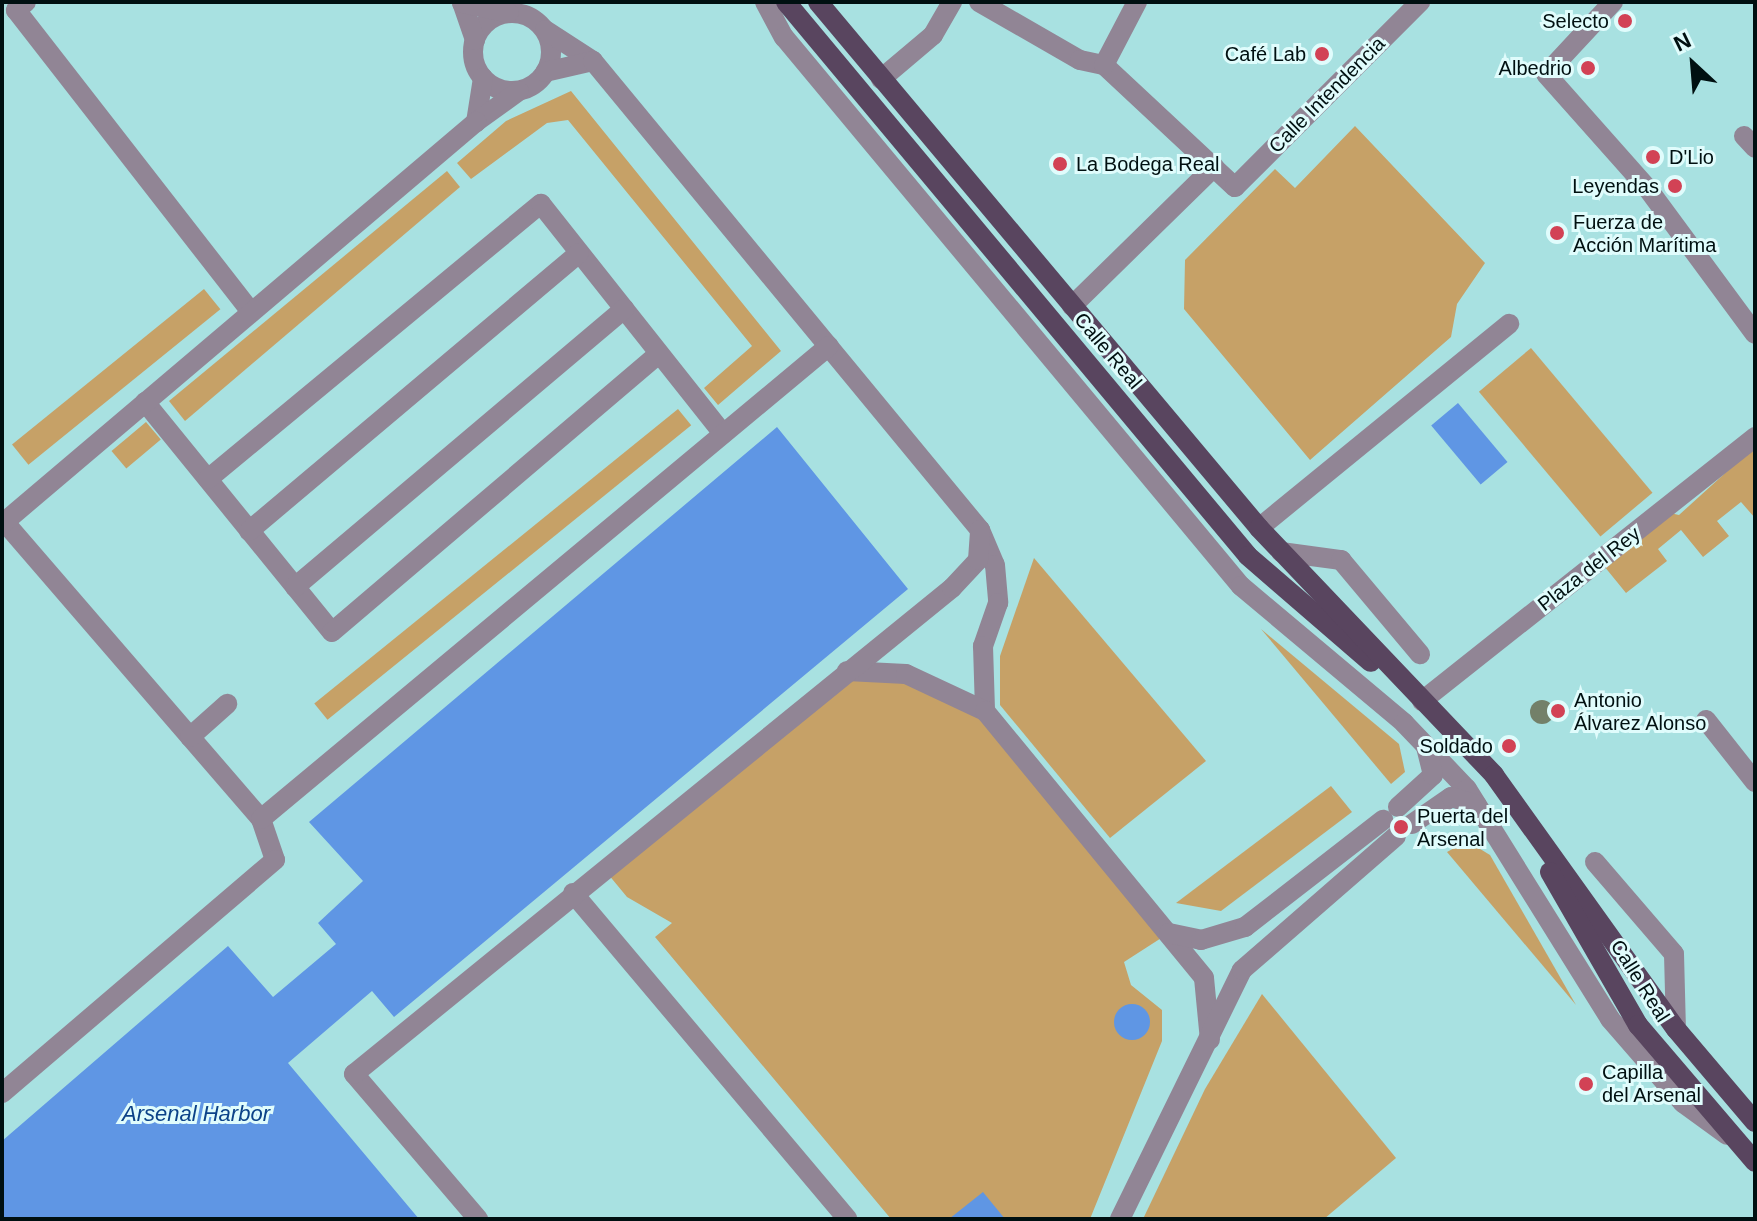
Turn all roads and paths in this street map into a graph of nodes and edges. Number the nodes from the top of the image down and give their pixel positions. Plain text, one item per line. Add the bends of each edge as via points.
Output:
1 (26, 2) edge
2 (461, 2) edge
3 (765, 2) edge
4 (786, 2) edge
5 (818, 2) edge
6 (952, 2) edge
7 (979, 2) edge
8 (1137, 2) edge
9 (1420, 2) edge
10 (1613, 2) edge
11 (509, 13) junction
12 (545, 30) junction
13 (475, 40) junction
14 (593, 61) junction
15 (1104, 65) junction
16 (545, 72) junction
17 (483, 78) junction
18 (881, 79) junction
19 (519, 91) junction
20 (476, 122) junction
21 (1214, 167) junction
22 (579, 253) junction
23 (1072, 306) junction
24 (624, 309) junction
25 (251, 312) junction
26 (1509, 324) dead end
27 (1755, 334) edge
28 (829, 346) junction
29 (659, 354) junction
30 (145, 402) junction
31 (723, 434) junction
32 (1755, 437) edge
33 (208, 479) junction
34 (3, 522) edge
35 (1259, 528) junction
36 (980, 530) junction
37 (249, 531) junction
38 (1281, 552) junction
39 (295, 587) junction
40 (1420, 654) dead end
41 (847, 671) junction
42 (1422, 701) junction
43 (227, 704) dead end
44 (985, 711) junction
45 (1706, 720) dead end
46 (190, 737) junction
47 (1421, 739) junction
48 (1755, 782) edge
49 (1515, 804) junction
50 (1486, 813) junction
51 (261, 819) junction
52 (1595, 862) dead end
53 (573, 893) junction
54 (1169, 933) junction
55 (1676, 1029) junction
56 (1210, 1040) junction
57 (2, 1093) edge
58 (1755, 1122) edge
59 (1729, 1136) junction
60 (1755, 1162) edge
61 (478, 1219) edge
62 (848, 1219) edge
63 (1120, 1219) edge

1 - 25 street via 16,10
2 - 11 street
2 - 13 street
3 - 47 street via 784,37 1241,586
4 - 42 main road, Calle Real via 1248,556
5 - 18 main road, Calle Real
6 - 18 street via 933,35
7 - 15 street via 1080,60
8 - 15 street
9 - 21 street, Calle Intendencia via 1235,187
10 - 27 street via 1546,74 1648,189
11 - 12 street
11 - 13 street
12 - 14 street
12 - 16 street via 552,49
13 - 17 street
14 - 16 street
14 - 28 street
15 - 21 street
16 - 19 street
17 - 19 street
17 - 20 street
18 - 23 main road, Calle Real
19 - 20 street
20 - 25 street
21 - 23 street
22 - 24 street
22 - 33 street via 541,204
22 - 37 street
23 - 35 main road, Calle Real
24 - 29 street
24 - 39 street
25 - 30 street
26 - 35 street
28 - 31 street
28 - 36 street
29 - 31 street
29 - 39 street via 332,632
30 - 33 street
30 - 34 street
31 - 51 street
32 - 42 street, Plaza del Rey
33 - 37 street
34 - 46 street
35 - 38 main road, Calle Real
36 - 41 street via 978,560 969,570
36 - 44 street via 995,565 998,603 983,646
37 - 39 street
38 - 40 street via 1341,560
38 - 42 main road, Calle Real
41 - 44 street via 906,674
41 - 53 street
42 - 49 main road, Calle Real
43 - 46 street
44 - 54 street
45 - 48 street
46 - 51 street
47 - 50 street
47 - 54 street via 1433,775 1245,927 1201,940
49 - 55 main road, Calle Real
49 - 59 main road, Calle Real via 1619,997
50 - 56 street via 1451,797 1404,830 1260,949 1227,993
50 - 59 street via 1610,1019 1683,1103
51 - 57 street via 275,860
52 - 55 street via 1674,954
53 - 61 street via 354,1074
53 - 62 street
54 - 56 street via 1204,978
55 - 58 main road, Calle Real
56 - 63 street
59 - 60 main road, Calle Real

